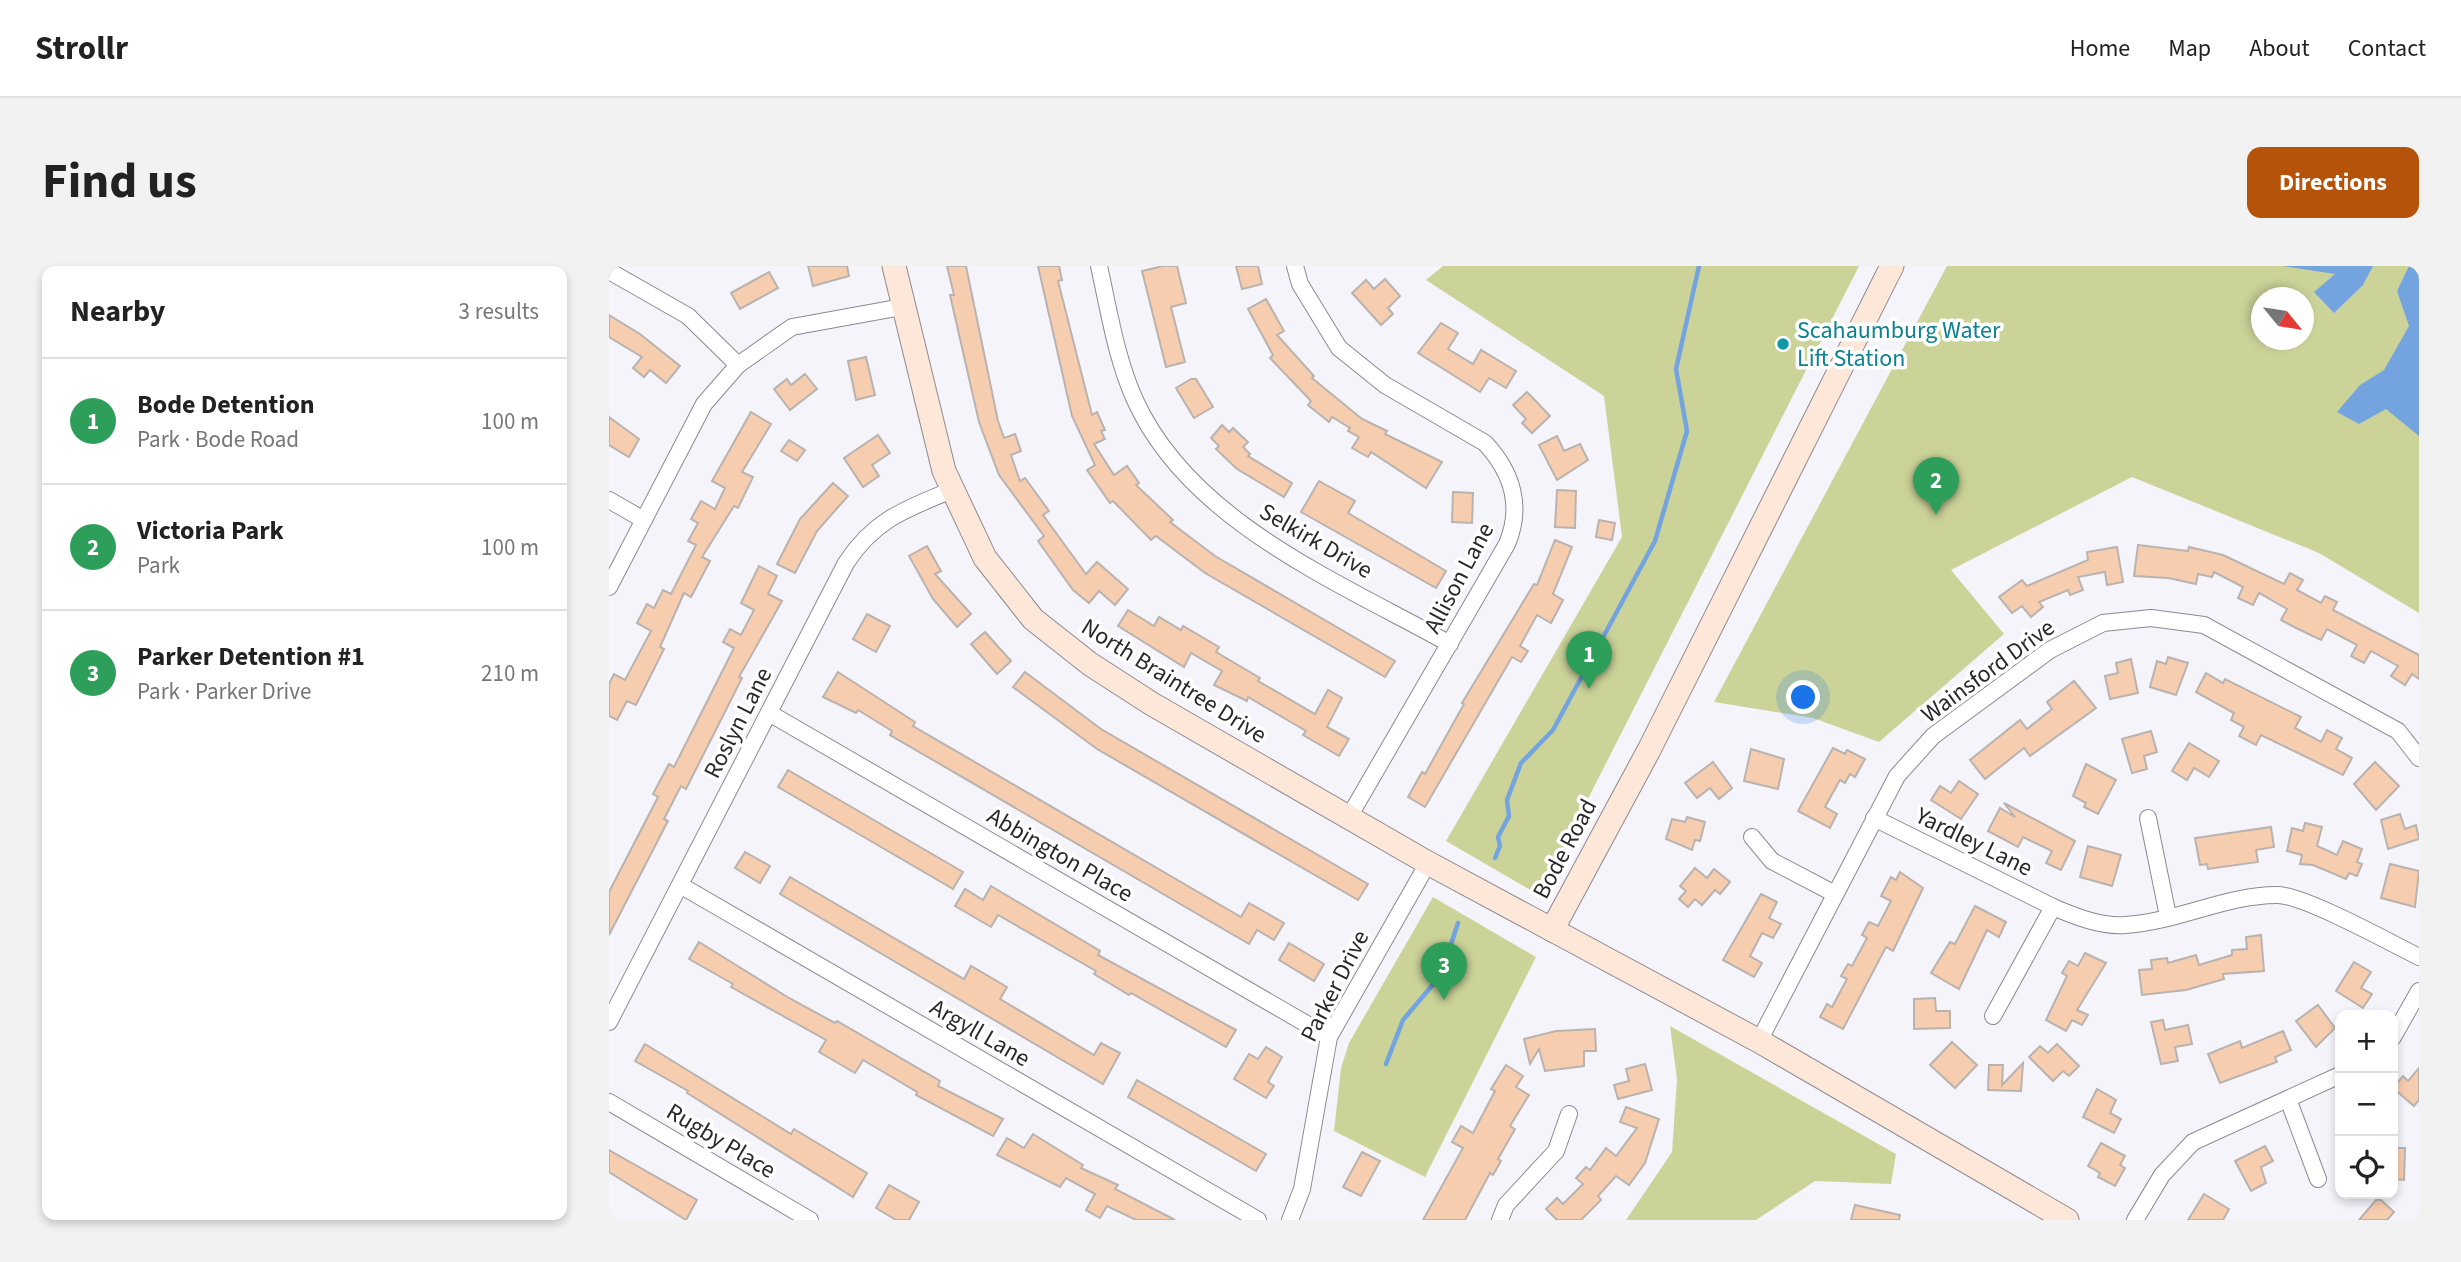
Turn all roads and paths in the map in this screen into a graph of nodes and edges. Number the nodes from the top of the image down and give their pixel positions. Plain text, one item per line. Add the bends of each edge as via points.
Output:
1 (894, 266) edge
2 (1100, 266) edge
3 (1295, 266) edge
4 (1892, 266) edge
5 (609, 271) edge
6 (902, 307) junction
7 (738, 366) junction
8 (952, 490) junction
9 (609, 500) edge
10 (644, 520) junction
11 (609, 587) edge
12 (1450, 644) junction
13 (769, 713) junction
14 (2419, 758) edge
15 (1349, 817) junction
16 (1874, 818) junction
17 (2148, 818) dead end
18 (1752, 837) dead end
19 (1428, 863) junction
20 (680, 885) junction
21 (1835, 894) junction
22 (2053, 907) junction
23 (2168, 916) junction
24 (1552, 930) junction
25 (2419, 957) edge
26 (2419, 991) edge
27 (1993, 1016) dead end
28 (609, 1022) edge
29 (2398, 1028) edge
30 (1329, 1037) junction
31 (1759, 1041) junction
32 (2335, 1077) edge
33 (2288, 1099) junction
34 (609, 1101) edge
35 (1569, 1114) dead end
36 (2318, 1180) dead end
37 (810, 1220) edge
38 (1258, 1220) edge
39 (1290, 1220) edge
40 (1500, 1220) edge
41 (2067, 1220) edge
42 (2135, 1220) edge

1 - 6 street, North Braintree Drive
2 - 12 street, Selkirk Drive via 1121,361 1135,400 1181,471 1252,533
3 - 12 street, Allison Lane via 1300,284 1339,348 1385,385 1485,443 1507,473 1515,510 1511,534
4 - 24 street, Bode Road via 1649,750
5 - 7 street via 688,316
6 - 7 street via 792,327
6 - 8 street, North Braintree Drive
7 - 10 street via 704,404
8 - 13 street, Roslyn Lane via 886,519 856,547
8 - 15 street, North Braintree Drive via 985,558 1033,619 1152,704
9 - 10 street
10 - 11 street
12 - 15 street, Allison Lane
13 - 20 street, Roslyn Lane
13 - 30 street, Abbington Place
14 - 16 street, Wainsford Drive via 2398,731 2204,625 2151,618 2115,621 2050,650 1933,736 1897,776
15 - 19 street, North Braintree Drive
16 - 21 street, Wainsford Drive
16 - 22 street, Yardley Lane
17 - 23 street
18 - 21 street via 1772,861
19 - 24 street, North Braintree Drive
19 - 30 street, Parker Drive
20 - 28 street, Roslyn Lane
20 - 38 street, Argyll Lane
21 - 31 street, Wainsford Drive
22 - 23 street, Yardley Lane via 2083,919 2124,925
22 - 27 street
23 - 25 street, Yardley Lane via 2228,901 2280,895
24 - 31 street, Bode Road
26 - 29 street
30 - 39 street, Parker Drive via 1302,1189
31 - 41 street, Bode Road
32 - 33 street
33 - 36 street
33 - 42 street via 2193,1142 2162,1175
34 - 37 street, Rugby Place
35 - 40 street via 1556,1151 1506,1205

